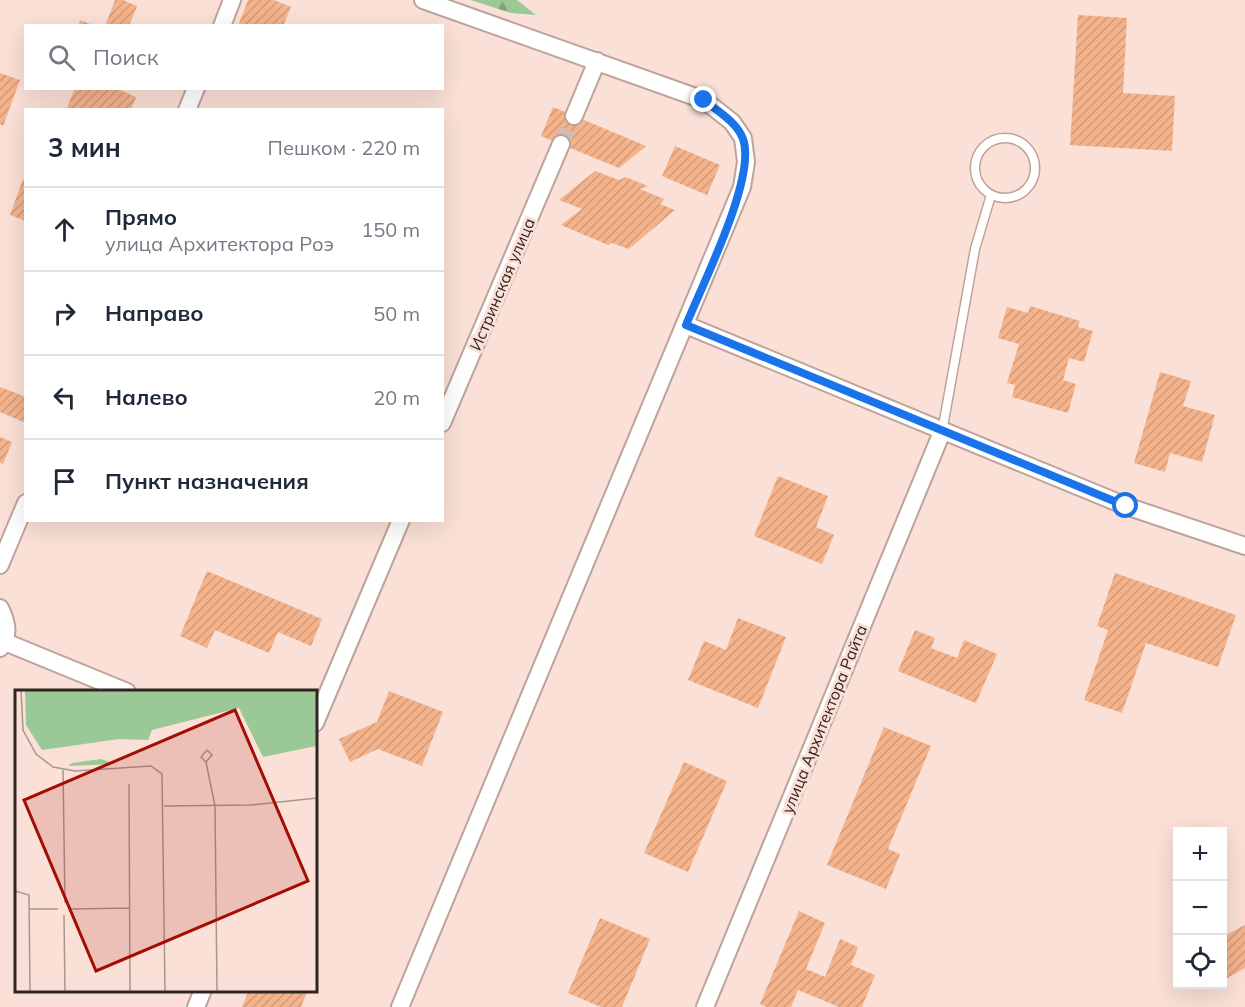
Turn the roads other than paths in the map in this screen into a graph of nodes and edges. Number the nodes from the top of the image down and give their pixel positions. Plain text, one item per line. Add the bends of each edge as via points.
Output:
1 (232, 0) edge
2 (423, 0) edge
3 (223, 24) edge
4 (597, 61) junction
5 (195, 90) edge
6 (188, 108) edge
7 (574, 116) tunnel mouth
8 (561, 144) tunnel mouth
9 (991, 195) junction
10 (686, 325) junction
11 (444, 418) edge
12 (942, 432) junction
13 (24, 508) edge
14 (400, 522) edge
15 (1245, 546) edge
16 (0, 565) edge
17 (0, 608) edge
18 (3, 645) edge
19 (122, 690) edge
20 (316, 721) edge
21 (202, 992) edge
22 (196, 1007) edge
23 (400, 1007) edge
24 (705, 1007) edge

1 - 3 street
2 - 4 street
4 - 7 street
4 - 10 street via 704,100 732,122 743,138 746,162 742,187
5 - 6 street
8 - 11 street, Истринская улица
9 - 9 lane via 977,182 974,162 983,145 1000,136 1020,140 1033,154 1036,173 1027,190 1010,199
9 - 12 lane via 975,249
10 - 12 street
10 - 23 street
12 - 15 street via 1126,506
12 - 24 street, улица Архитектора Райта
13 - 16 street
14 - 20 street
17 - 18 street via 7,625
18 - 19 street
21 - 22 street

